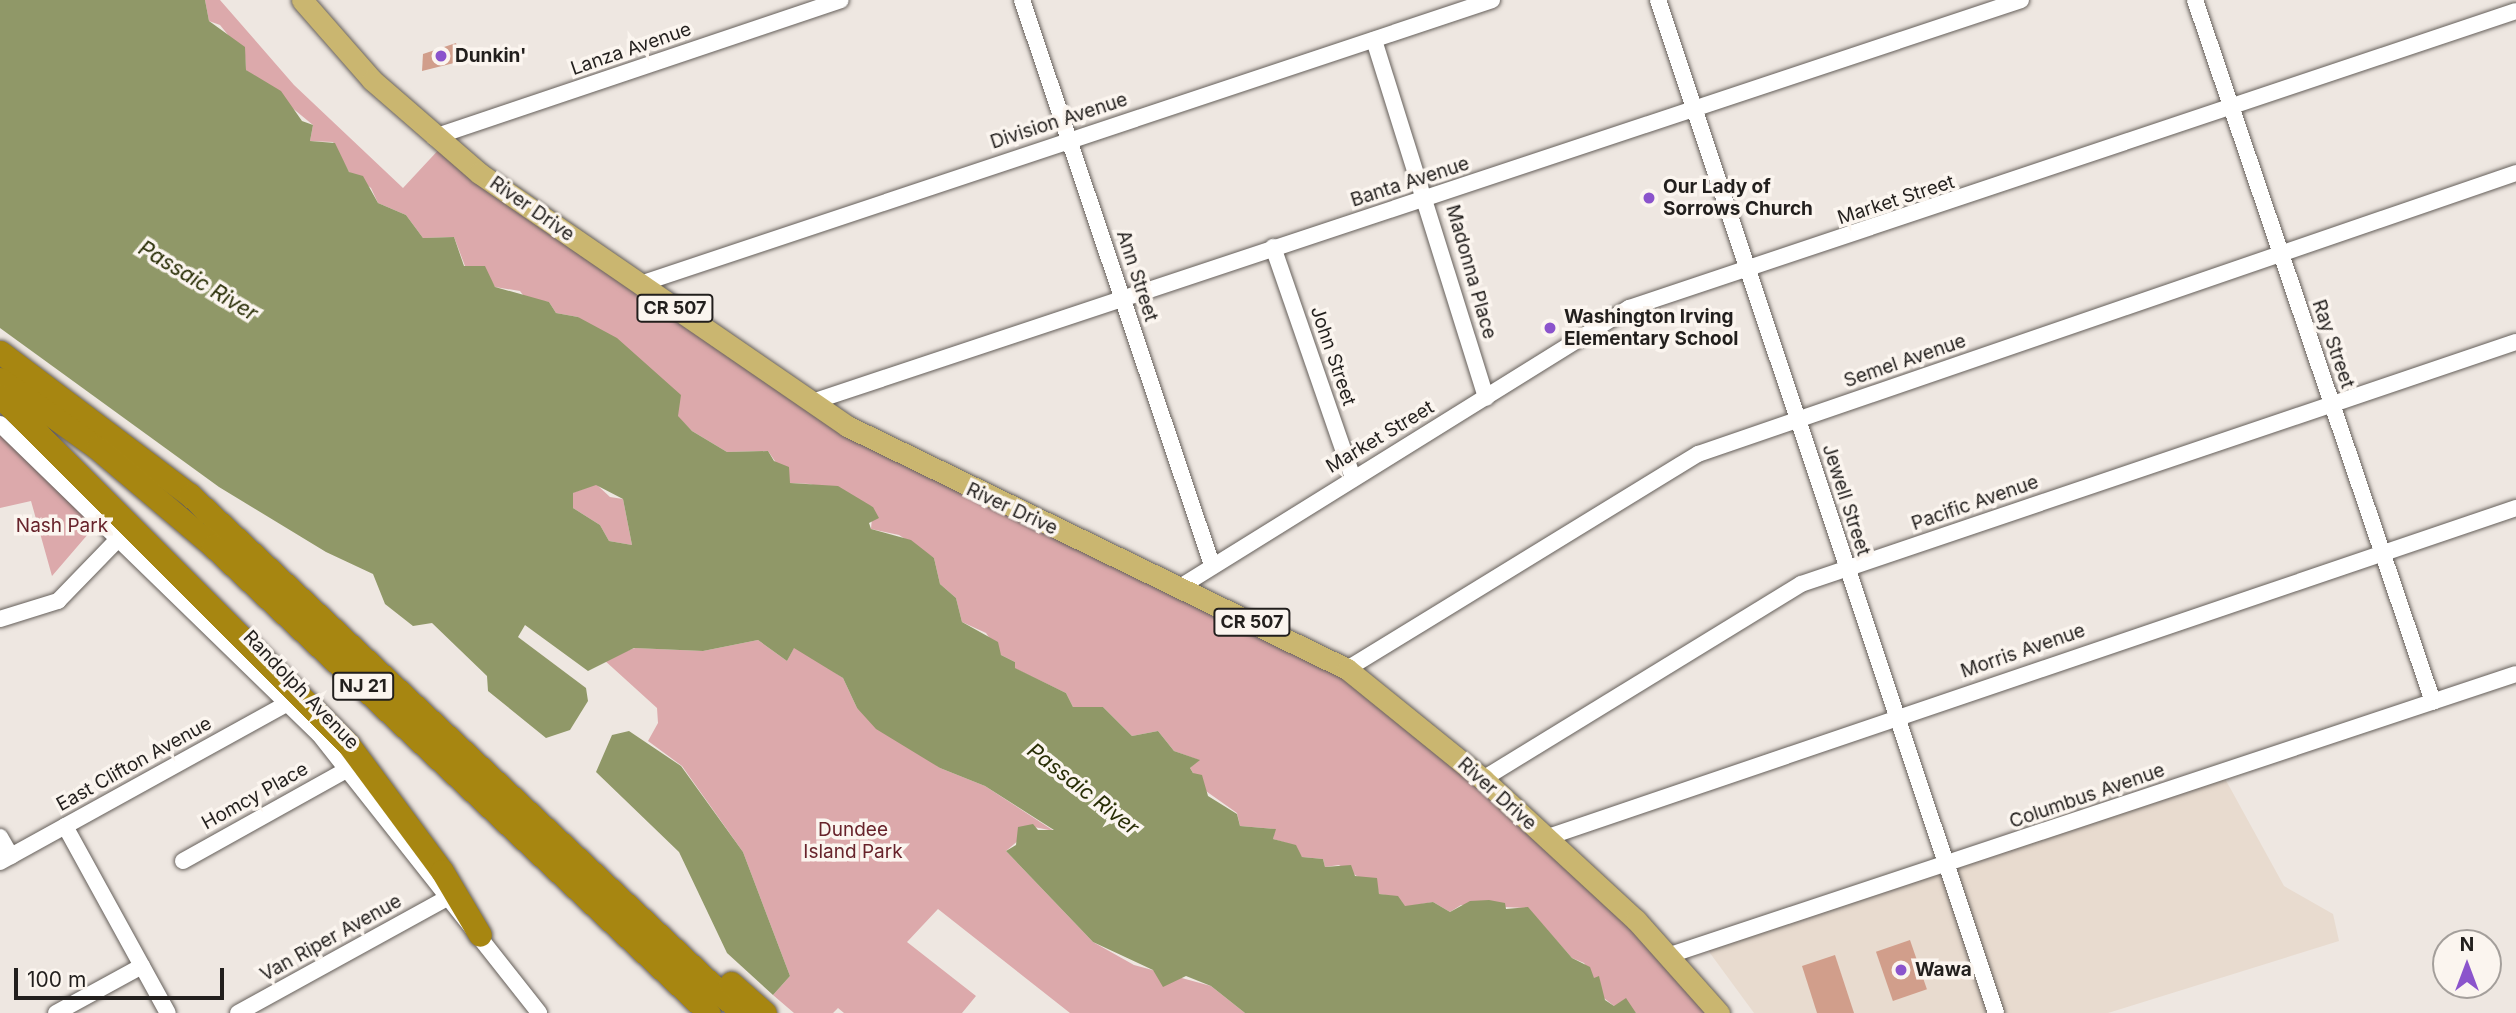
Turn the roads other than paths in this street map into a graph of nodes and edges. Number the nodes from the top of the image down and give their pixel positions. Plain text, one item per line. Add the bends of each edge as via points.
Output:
1 (302, 0) edge
2 (841, 0) edge
3 (1022, 0) edge
4 (1492, 0) edge
5 (1658, 0) edge
6 (2021, 0) edge
7 (2195, 0) edge
8 (2516, 11) edge
9 (1374, 40) junction
10 (2231, 109) junction
11 (1695, 110) junction
12 (434, 137) junction
13 (1069, 139) junction
14 (2516, 173) edge
15 (1428, 200) junction
16 (1273, 247) junction
17 (2280, 256) junction
18 (1748, 269) junction
19 (640, 284) junction
20 (1123, 298) junction
21 (2516, 342) edge
22 (0, 352) edge
23 (0, 379) edge
24 (0, 396) edge
25 (1486, 398) junction
26 (812, 402) junction
27 (2332, 405) junction
28 (1797, 420) junction
29 (0, 424) edge
30 (1353, 478) junction
31 (2516, 508) edge
32 (120, 537) junction
33 (2382, 553) junction
34 (1212, 565) junction
35 (1847, 569) junction
36 (1180, 587) junction
37 (0, 619) edge
38 (1347, 669) junction
39 (2516, 674) edge
40 (2433, 702) junction
41 (288, 703) junction
42 (1896, 716) junction
43 (348, 769) junction
44 (1483, 779) junction
45 (518, 801) junction
46 (65, 826) junction
47 (0, 837) edge
48 (1545, 838) junction
49 (5, 859) edge
50 (183, 860) dead end
51 (1946, 865) junction
52 (445, 899) junction
53 (480, 935) junction
54 (1671, 955) junction
55 (142, 966) junction
56 (56, 1013) edge
57 (168, 1013) edge
58 (238, 1013) edge
59 (539, 1013) edge
60 (709, 1013) edge
61 (742, 1013) edge
62 (765, 1013) edge
63 (1719, 1013) edge
64 (1996, 1013) edge

1 - 12 main road, River Drive / CR 507 via 372,80
2 - 12 street, Lanza Avenue
3 - 13 street, Ann Street
4 - 9 street, Division Avenue
5 - 11 street, Jewell Street
6 - 11 street, Banta Avenue
7 - 10 street, Ray Street
8 - 10 street, Market Street
9 - 13 street, Division Avenue
9 - 15 street, Madonna Place
10 - 17 street, Ray Street
10 - 18 street, Market Street
11 - 15 street, Banta Avenue
11 - 18 street, Jewell Street
12 - 19 main road, River Drive / CR 507
13 - 19 street, Division Avenue
13 - 20 street, Ann Street
14 - 17 street, Semel Avenue
15 - 16 street, Banta Avenue
15 - 25 street, Madonna Place
16 - 20 street, Banta Avenue
16 - 30 street, John Street
17 - 27 street, Ray Street
17 - 28 street, Semel Avenue
18 - 25 street, Market Street via 1629,308
18 - 28 street, Jewell Street
19 - 26 main road, River Drive / CR 507
20 - 26 street, Banta Avenue
20 - 34 street, Ann Street
21 - 27 street, Pacific Avenue
22 - 45 highway, NJ 21 via 190,495
23 - 60 highway, NJ 21 via 107,456 213,546
24 - 53 highway via 348,744 442,871
25 - 30 street, Market Street
26 - 36 main road, River Drive / CR 507 via 921,466
27 - 33 street, Ray Street
27 - 35 street, Pacific Avenue
28 - 35 street, Jewell Street
28 - 38 street, Semel Avenue via 1698,454
29 - 32 street, Randolph Avenue
30 - 34 street, Market Street
31 - 33 street, Morris Avenue
32 - 37 street via 58,601
32 - 41 street, Randolph Avenue
33 - 40 street, Ray Street
33 - 42 street, Morris Avenue
34 - 36 street, Market Street
35 - 42 street, Jewell Street
35 - 44 street, Pacific Avenue via 1776,594
36 - 38 main road, River Drive / CR 507
38 - 44 main road, River Drive / CR 507
39 - 40 street, Columbus Avenue
40 - 51 street, Columbus Avenue
41 - 43 street, Randolph Avenue
41 - 46 street, East Clifton Avenue
42 - 48 street, Morris Avenue
42 - 51 street, Jewell Street
43 - 50 street, Homcy Place
43 - 52 street, Randolph Avenue
44 - 48 main road, River Drive / CR 507
45 - 61 highway, NJ 21
45 - 62 highway via 609,873
46 - 49 street, East Clifton Avenue
46 - 55 street
47 - 49 street
48 - 54 main road, River Drive / CR 507
51 - 54 street, Columbus Avenue
51 - 64 street, Jewell Street
52 - 53 street, Randolph Avenue
52 - 58 street, Van Riper Avenue
53 - 59 street, Randolph Avenue
54 - 63 main road, River Drive / CR 507
55 - 56 street
55 - 57 street

